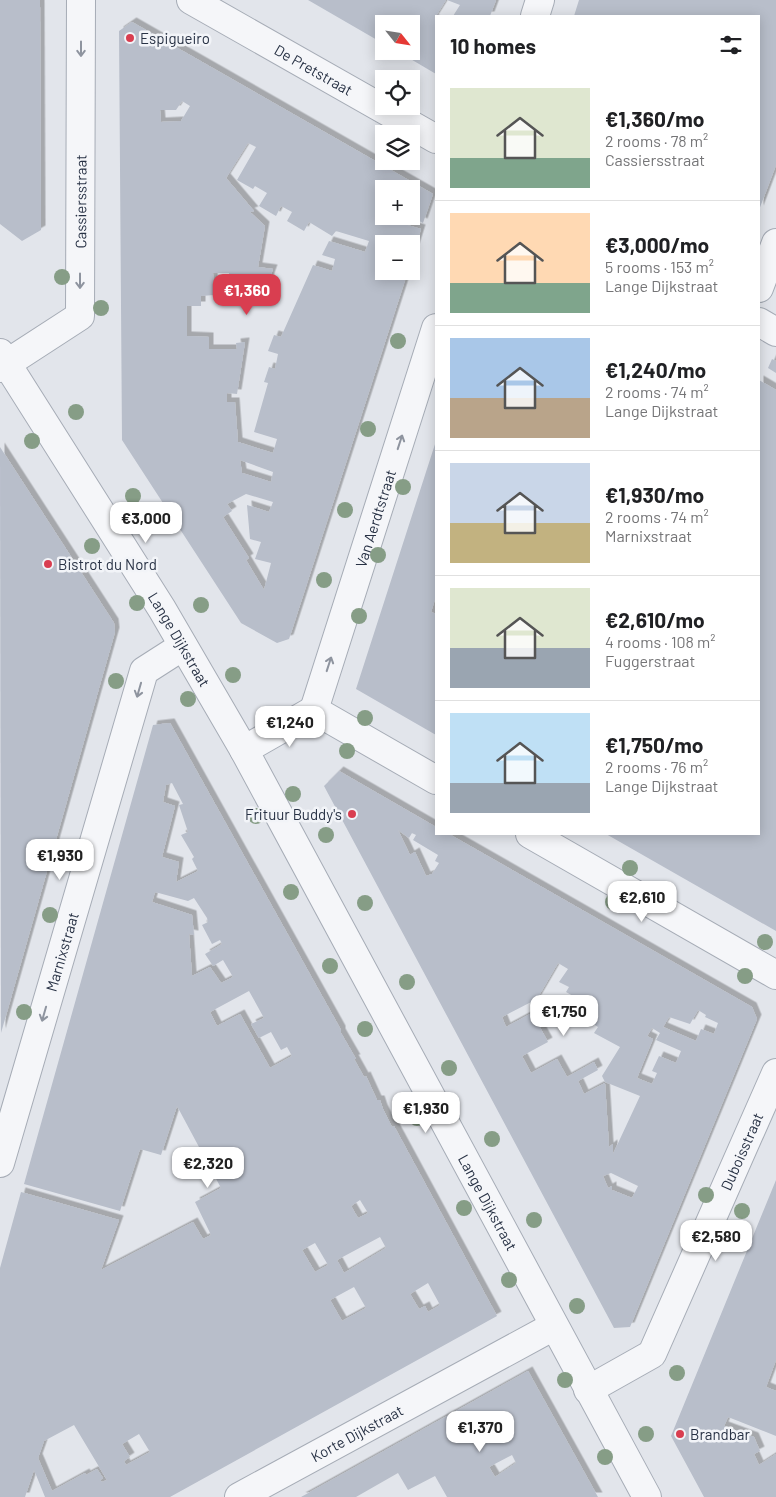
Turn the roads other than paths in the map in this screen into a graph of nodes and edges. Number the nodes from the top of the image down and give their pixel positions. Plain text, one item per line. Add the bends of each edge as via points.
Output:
1 (81, 0) edge
2 (190, 0) edge
3 (540, 0) edge
4 (535, 15) edge
5 (435, 138) edge
6 (776, 243) edge
7 (760, 285) edge
8 (760, 323) edge
9 (435, 331) edge
10 (776, 332) edge
11 (2, 362) edge
12 (183, 646) junction
13 (314, 710) junction
14 (244, 750) junction
15 (435, 779) edge
16 (532, 835) edge
17 (776, 975) edge
18 (776, 1072) edge
19 (0, 1163) edge
20 (554, 1326) junction
21 (588, 1390) junction
22 (239, 1497) edge
23 (647, 1497) edge

1 -> 11 street, Cassiersstraat via 80,316
2 - 5 street, De Pretstraat
3 - 4 street
6 - 7 street
8 - 10 street
13 -> 9 street, Van Aerdtstraat
11 - 12 street, Lange Dijkstraat
12 - 14 street, Lange Dijkstraat
12 -> 19 street, Marnixstraat via 144,671
13 - 14 street
13 - 15 street
14 - 20 street, Lange Dijkstraat
16 - 17 street
18 - 21 street, Duboisstraat via 652,1354
20 - 21 street, Lange Dijkstraat
20 - 22 street, Korte Dijkstraat
21 - 23 street, Lange Dijkstraat

